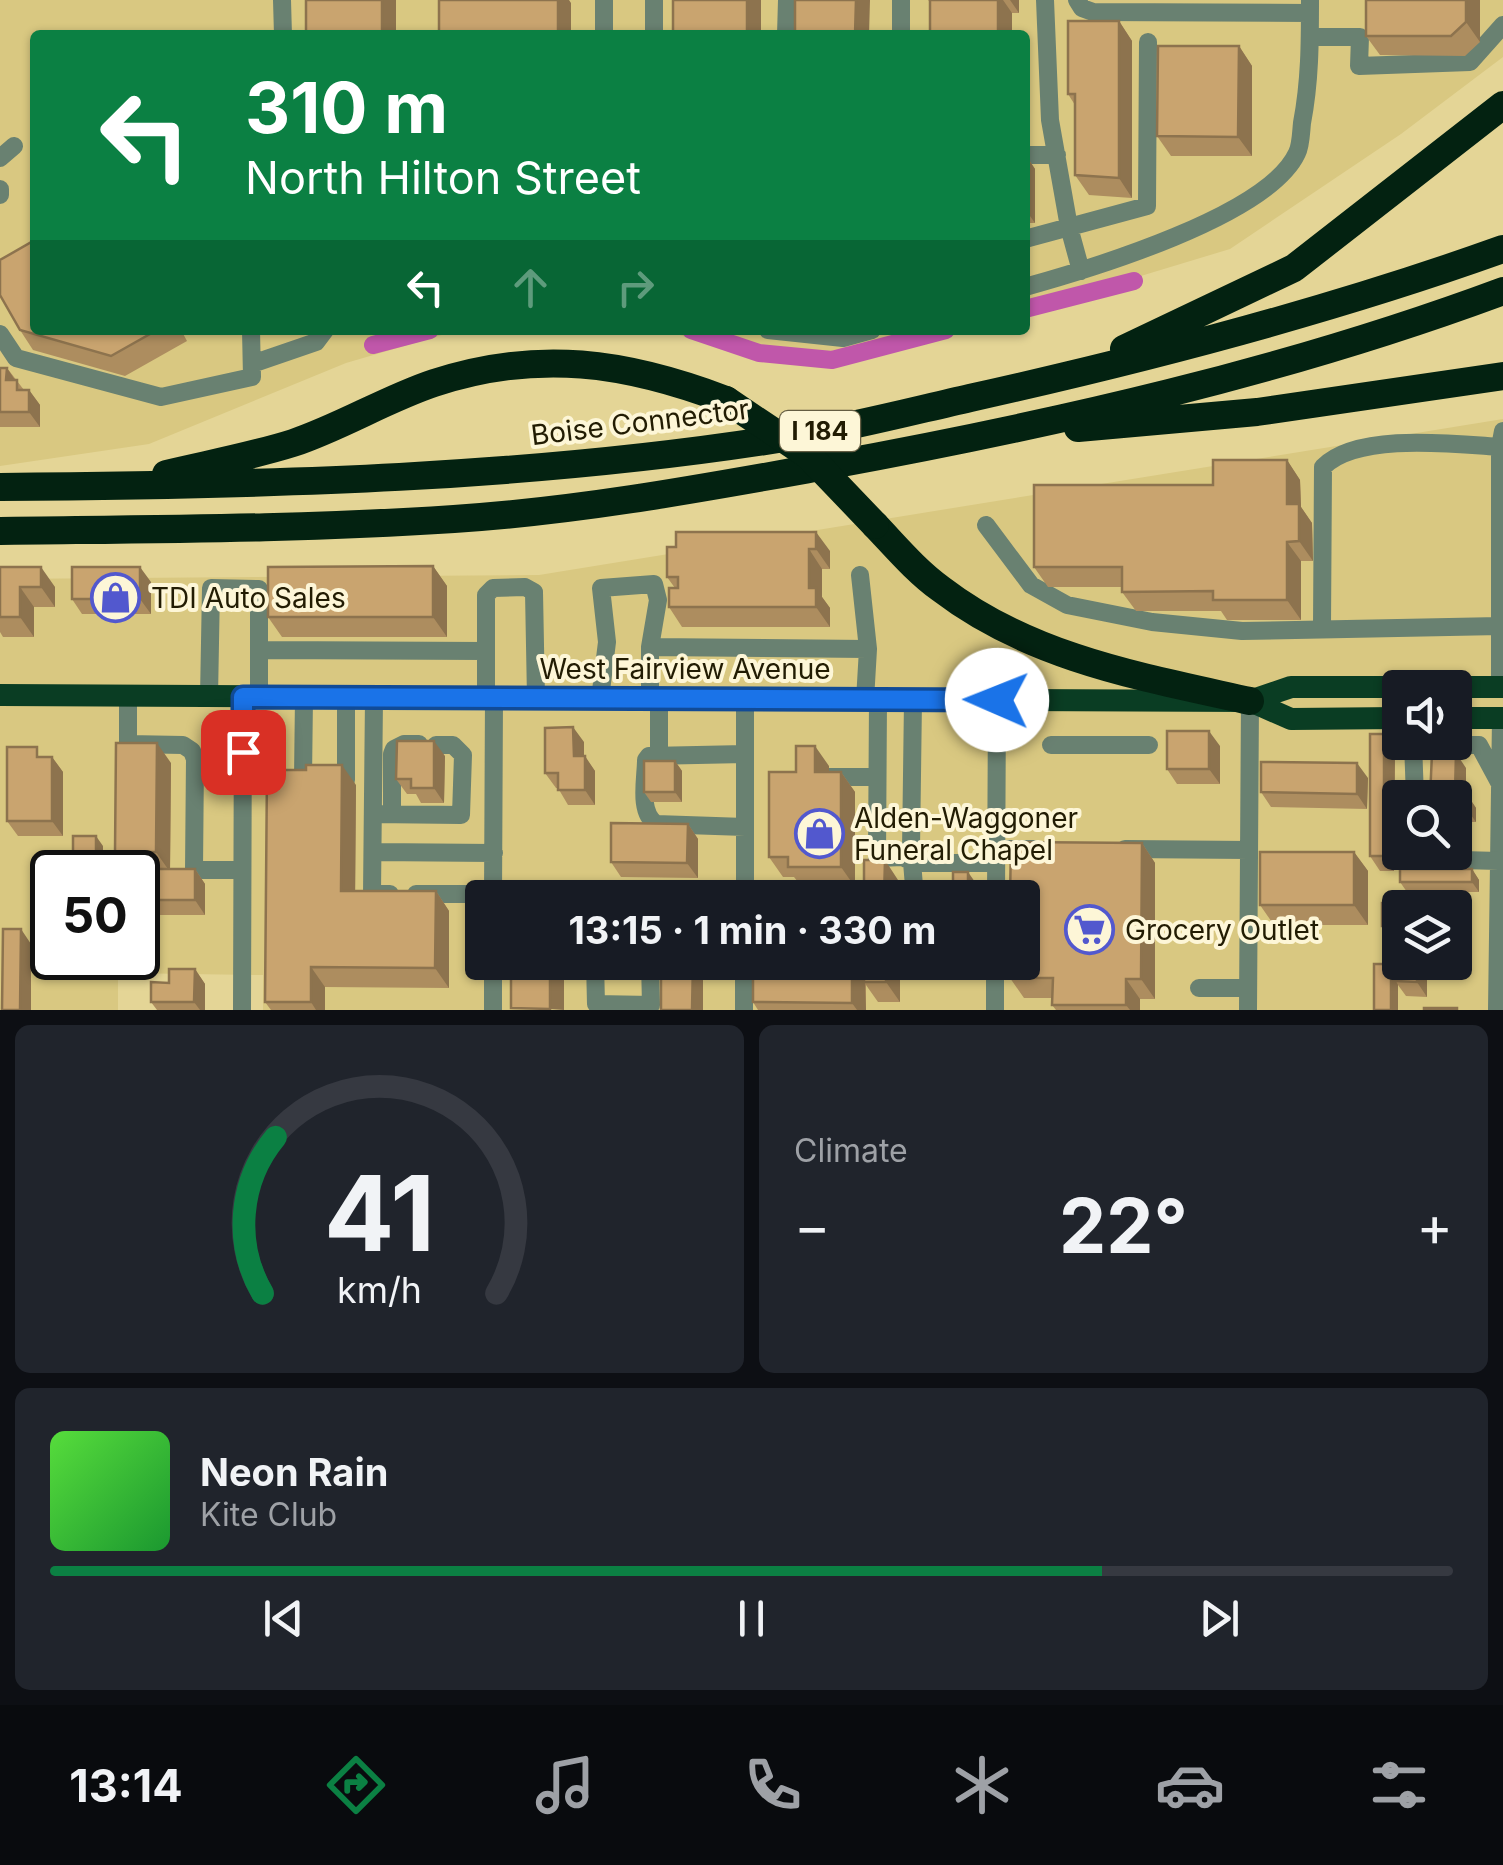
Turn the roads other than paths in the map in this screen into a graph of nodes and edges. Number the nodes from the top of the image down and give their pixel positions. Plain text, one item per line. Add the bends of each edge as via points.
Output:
1 (282, 0) edge
2 (604, 0) edge
3 (654, 0) edge
4 (787, 0) edge
5 (901, 0) edge
6 (1046, 0) edge
7 (1077, 0) edge
8 (1310, 6) edge
9 (1503, 26) edge
10 (283, 30) edge
11 (604, 30) edge
12 (654, 30) edge
13 (786, 30) edge
14 (901, 30) edge
15 (1310, 37) junction
16 (1148, 42) dead end
17 (1503, 105) edge
18 (1030, 155) edge
19 (1056, 155) junction
20 (1069, 227) junction
21 (1030, 238) edge
22 (1503, 248) edge
23 (1081, 271) junction
24 (1030, 286) edge
25 (1503, 291) edge
26 (0, 334) edge
27 (251, 335) edge
28 (321, 335) edge
29 (815, 335) edge
30 (854, 335) edge
31 (252, 364) junction
32 (1503, 376) edge
33 (1066, 377) junction
34 (992, 436) junction
35 (1502, 439) edge
36 (116, 486) junction
37 (0, 487) edge
38 (986, 525) dead end
39 (0, 531) edge
40 (1502, 543) edge
41 (860, 575) dead end
42 (1322, 627) junction
43 (1501, 636) edge
44 (650, 647) junction
45 (868, 649) junction
46 (259, 650) junction
47 (486, 651) junction
48 (1502, 687) edge
49 (0, 695) edge
50 (128, 696) junction
51 (209, 697) junction
52 (251, 697) junction
53 (304, 698) junction
54 (346, 698) junction
55 (374, 698) junction
56 (490, 698) junction
57 (536, 698) junction
58 (600, 699) junction
59 (654, 699) junction
60 (746, 699) junction
61 (872, 700) junction
62 (913, 700) junction
63 (997, 700) junction
64 (1250, 702) junction
65 (1382, 718) edge
66 (1472, 718) edge
67 (1502, 718) edge
68 (1051, 744) dead end
69 (1149, 745) dead end
70 (1472, 745) edge
71 (659, 753) junction
72 (745, 754) junction
73 (877, 776) junction
74 (745, 777) junction
75 (766, 777) edge
76 (829, 777) edge
77 (317, 779) junction
78 (373, 780) junction
79 (1500, 784) junction
80 (382, 814) junction
81 (462, 814) junction
82 (494, 815) junction
83 (745, 827) junction
84 (1052, 849) edge
85 (1099, 849) edge
86 (1249, 850) junction
87 (373, 852) junction
88 (494, 853) junction
89 (996, 856) junction
90 (1472, 861) edge
91 (1499, 862) junction
92 (914, 863) junction
93 (242, 870) junction
94 (494, 880) edge
95 (745, 880) edge
96 (914, 880) edge
97 (996, 880) edge
98 (465, 896) edge
99 (493, 980) edge
100 (595, 980) edge
101 (650, 980) edge
102 (744, 980) edge
103 (996, 980) edge
104 (1199, 988) dead end
105 (1248, 988) junction
106 (242, 1010) edge
107 (493, 1010) edge
108 (744, 1010) edge
109 (995, 1010) edge
110 (1248, 1010) edge
111 (1498, 1010) edge

1 - 10 street
2 - 11 street
3 - 12 street
4 - 13 street
5 - 14 street
6 - 19 street
7 - 8 street via 1094,12
8 - 15 street
9 - 15 street via 1470,62 1359,66 1360,37
15 - 23 street via 1297,154 1270,183 1192,230
16 - 20 street via 1148,206
17 - 33 highway via 1294,268
18 - 19 street
19 - 20 street
20 - 21 street
20 - 23 street
22 - 33 highway, Boise Connector / I 184 via 1284,319
23 - 24 street
25 - 34 highway, I 184 via 1263,368
26 - 31 street via 16,358 161,396 252,377
27 - 31 street
28 - 31 street
29 - 30 street
32 - 34 highway via 1257,412
33 - 36 highway, Boise Connector / I 184 via 798,436 542,468
34 - 39 highway, I 184 via 667,494 457,519
35 - 40 street
35 - 42 street via 1414,441 1332,458 1324,467
36 - 37 highway, Boise Connector / I 184
36 - 64 highway, bridge via 294,443 432,384 499,366 566,362 668,378 726,400 808,455 910,563 1001,628 1088,664
38 - 42 street via 1032,585 1067,605 1242,631
40 - 43 street
41 - 45 street
42 - 43 street
43 - 48 street
44 - 45 street
44 - 58 street via 658,600 654,584 601,588 607,642
44 - 59 street
45 - 61 street
46 - 47 street
46 - 51 street via 259,589 211,588
46 - 52 street
47 - 56 street
47 - 57 street via 486,594 531,588
48 - 64 main road, West Fairview Avenue via 1291,687
49 - 50 main road, West Fairview Avenue
50 - 51 main road, West Fairview Avenue
50 - 93 street via 128,744 192,751 194,870
51 - 52 main road, West Fairview Avenue
52 - 53 main road, West Fairview Avenue
52 - 93 street
53 - 54 main road, West Fairview Avenue
53 - 77 street
54 - 55 main road, West Fairview Avenue
54 - 77 street
55 - 56 main road, West Fairview Avenue
55 - 78 street
56 - 57 main road, West Fairview Avenue
56 - 82 street
57 - 58 main road, West Fairview Avenue
58 - 59 main road, West Fairview Avenue
59 - 60 main road, West Fairview Avenue
59 - 71 street
60 - 61 main road, West Fairview Avenue
60 - 72 street
61 - 62 main road, West Fairview Avenue
61 - 73 street
62 - 63 main road, West Fairview Avenue
62 - 92 street
63 - 64 main road, West Fairview Avenue
63 - 89 street
64 - 65 main road, West Fairview Avenue via 1291,719
64 - 86 street
66 - 67 main road
67 - 79 street
68 - 69 street
70 - 79 street via 1479,745
71 - 72 street
71 - 83 street via 646,760 649,820
72 - 74 street
73 - 76 street
73 - 92 street via 877,858
74 - 75 street
74 - 83 street
77 - 78 street
78 - 80 street
79 - 91 street
80 - 81 street
80 - 81 street via 392,754 404,744 453,745 463,755
80 - 87 street
81 - 82 street
82 - 88 street
83 - 95 street
84 - 89 street
85 - 86 street
86 - 105 street
87 - 88 street
87 - 98 street via 372,894
88 - 94 street
89 - 92 street
89 - 97 street
90 - 91 street
91 - 111 street
92 - 96 street
93 - 106 street
99 - 107 street
100 - 101 street via 596,1004 651,1005
102 - 108 street
103 - 109 street
104 - 105 street
105 - 110 street

